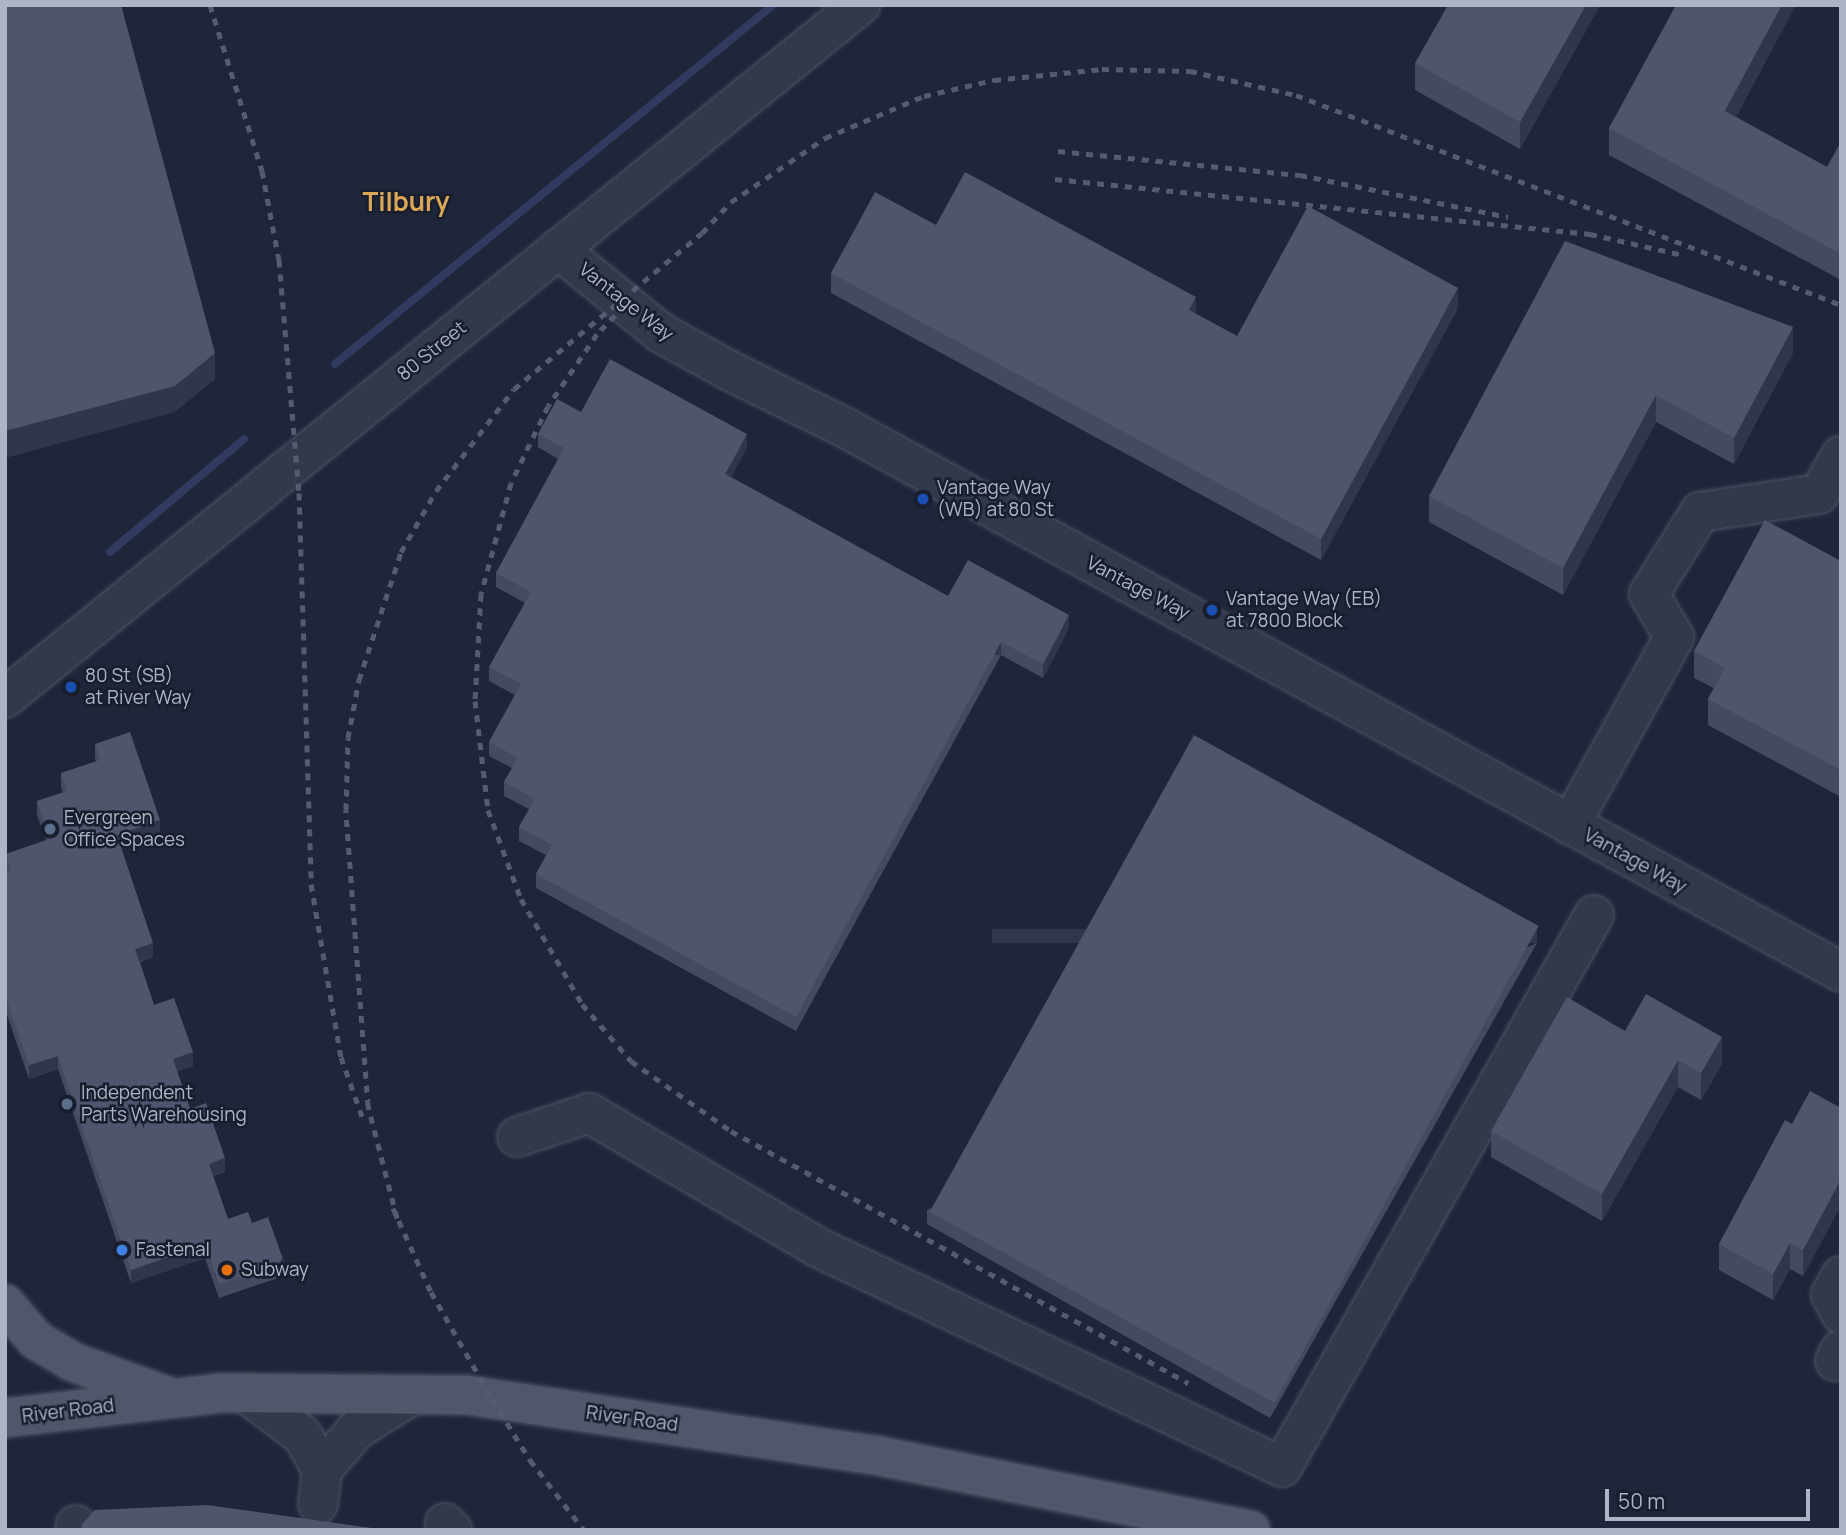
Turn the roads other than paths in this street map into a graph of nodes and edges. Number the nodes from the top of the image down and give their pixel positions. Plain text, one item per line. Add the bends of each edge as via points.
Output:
1 (860, 5) edge
2 (558, 249) junction
3 (1841, 456) edge
4 (5, 698) edge
5 (1570, 825) junction
6 (1594, 915) dead end
7 (1841, 972) edge
8 (517, 1138) dead end
9 (1841, 1276) edge
10 (5, 1304) edge
11 (1841, 1314) edge
12 (246, 1393) junction
13 (412, 1395) junction
14 (172, 1398) junction
15 (5, 1419) edge
16 (1147, 1519) edge
17 (1251, 1530) edge

1 - 2 street, 80 Street
2 - 4 street, 80 Street
2 - 5 street, Vantage Way via 661,333 844,427
3 - 5 street via 1819,494 1700,512 1649,594 1674,637
5 - 7 street, Vantage Way
6 - 8 street via 1282,1467 819,1248 589,1113
9 - 11 street via 1831,1294
10 - 14 main road via 36,1340 73,1362
12 - 13 main road, River Road
12 - 13 street via 303,1436 320,1487 357,1429
12 - 14 main road, River Road
13 - 16 main road, River Road via 467,1395 875,1455
14 - 15 main road, River Road
16 - 17 main road, River Road

